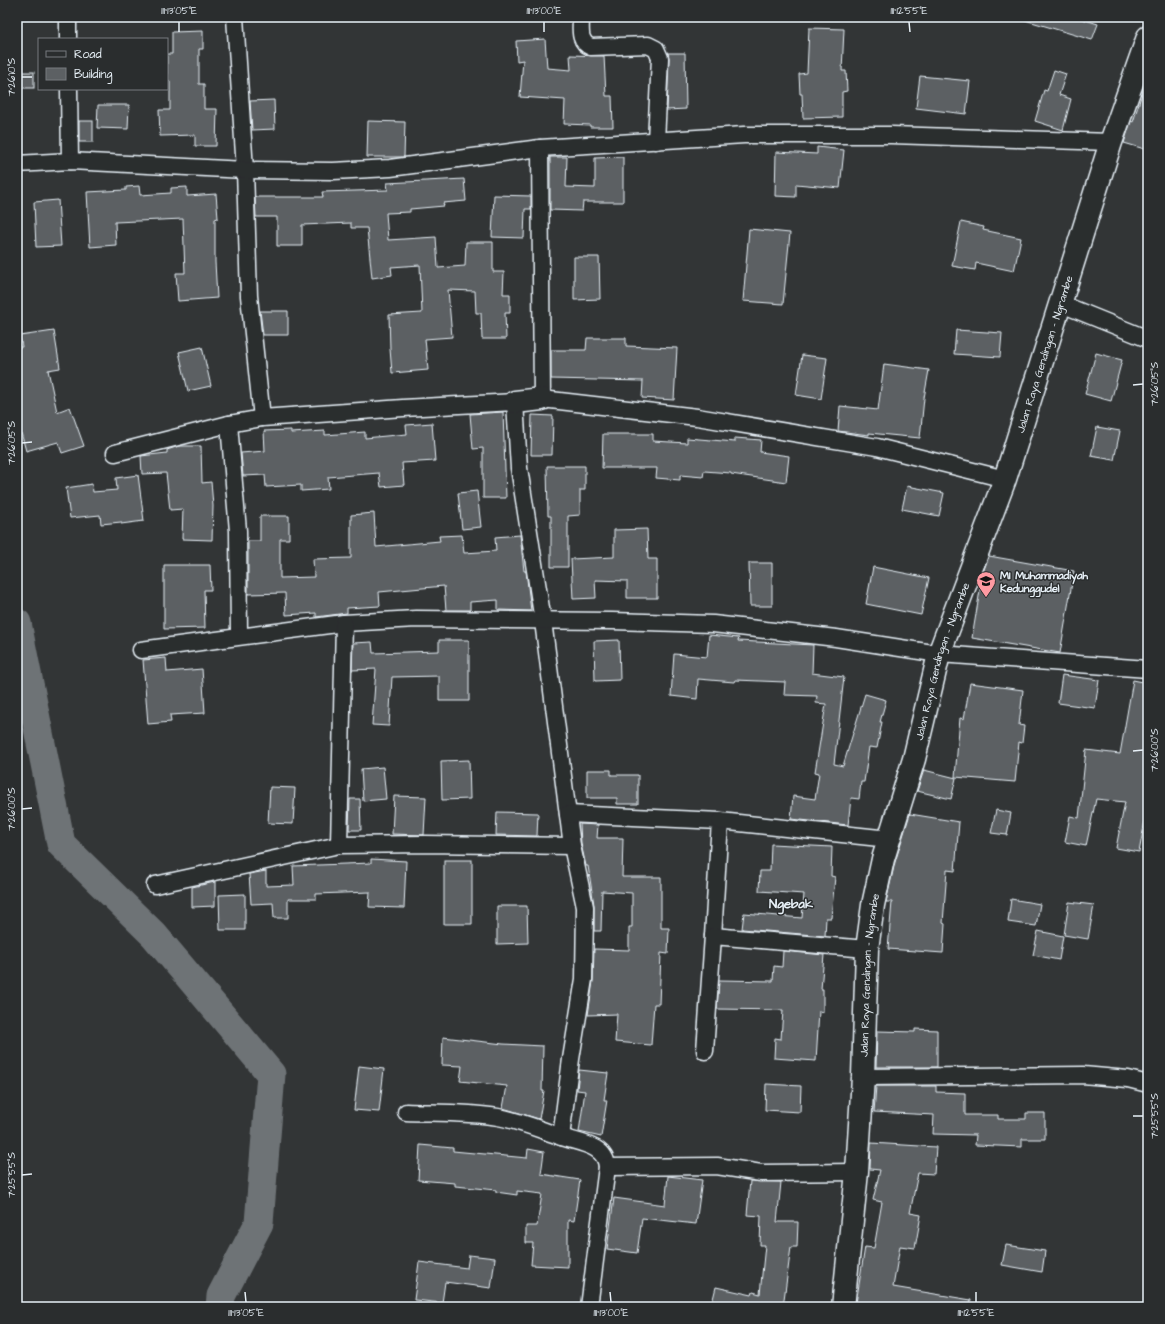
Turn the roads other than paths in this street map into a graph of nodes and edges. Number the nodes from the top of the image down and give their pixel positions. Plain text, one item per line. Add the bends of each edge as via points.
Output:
1 (68, 17) edge
2 (235, 17) edge
3 (581, 17) edge
4 (1148, 37) edge
5 (68, 38) edge
6 (69, 90) edge
7 (656, 141) junction
8 (1111, 142) junction
9 (540, 148) junction
10 (70, 161) junction
11 (17, 164) edge
12 (245, 170) junction
13 (1059, 303) junction
14 (1148, 339) edge
15 (542, 399) junction
16 (515, 402) junction
17 (262, 418) junction
18 (229, 424) junction
19 (115, 453) dead end
20 (1005, 479) junction
21 (543, 621) junction
22 (344, 624) junction
23 (239, 636) junction
24 (141, 650) dead end
25 (939, 654) junction
26 (1148, 669) edge
27 (568, 814) junction
28 (720, 821) junction
29 (889, 839) junction
30 (339, 845) junction
31 (572, 846) junction
32 (155, 885) dead end
33 (713, 936) junction
34 (867, 949) junction
35 (705, 1051) dead end
36 (863, 1077) junction
37 (1148, 1084) edge
38 (406, 1112) dead end
39 (561, 1137) junction
40 (607, 1167) junction
41 (857, 1172) junction
42 (589, 1307) edge
43 (843, 1307) edge

1 - 5 street
2 - 12 street
3 - 7 street via 581,38 586,46 591,48 648,45 656,49 660,58
4 - 8 main road, Jalan Raya Gendingan - Ngrambe
6 - 10 street
7 - 8 street via 744,135 891,135
7 - 9 street
8 - 13 main road, Jalan Raya Gendingan - Ngrambe
9 - 12 street via 390,168 333,171
9 - 15 street
10 - 11 street
10 - 12 street
12 - 17 street via 249,296
13 - 14 street
13 - 20 main road, Jalan Raya Gendingan - Ngrambe
15 - 16 main road
15 - 20 street via 697,417 869,446
16 - 17 street
16 - 21 street via 519,468
17 - 18 street
18 - 19 street
18 - 23 street via 238,531
20 - 25 main road, Jalan Raya Gendingan - Ngrambe
21 - 22 street via 416,619
21 - 25 street via 713,624 836,638
21 - 27 street
22 - 23 street
22 - 30 street
23 - 24 street
25 - 26 street
25 - 29 main road, Jalan Raya Gendingan - Ngrambe via 914,759
27 - 28 street
27 - 31 street
28 - 29 street
28 - 33 street
29 - 34 main road, Jalan Raya Gendingan - Ngrambe via 873,905
30 - 31 street
30 - 32 street
31 - 39 street via 585,907 584,972
33 - 34 street
33 - 35 street
34 - 36 main road, Jalan Raya Gendingan - Ngrambe
36 - 37 street via 1083,1075 1128,1079
36 - 41 main road, Jalan Raya Gendingan - Ngrambe
38 - 39 street via 498,1117
39 - 40 street via 598,1150 607,1160
40 - 41 street via 717,1166 761,1173
40 - 42 street
41 - 43 main road, Jalan Raya Gendingan - Ngrambe

